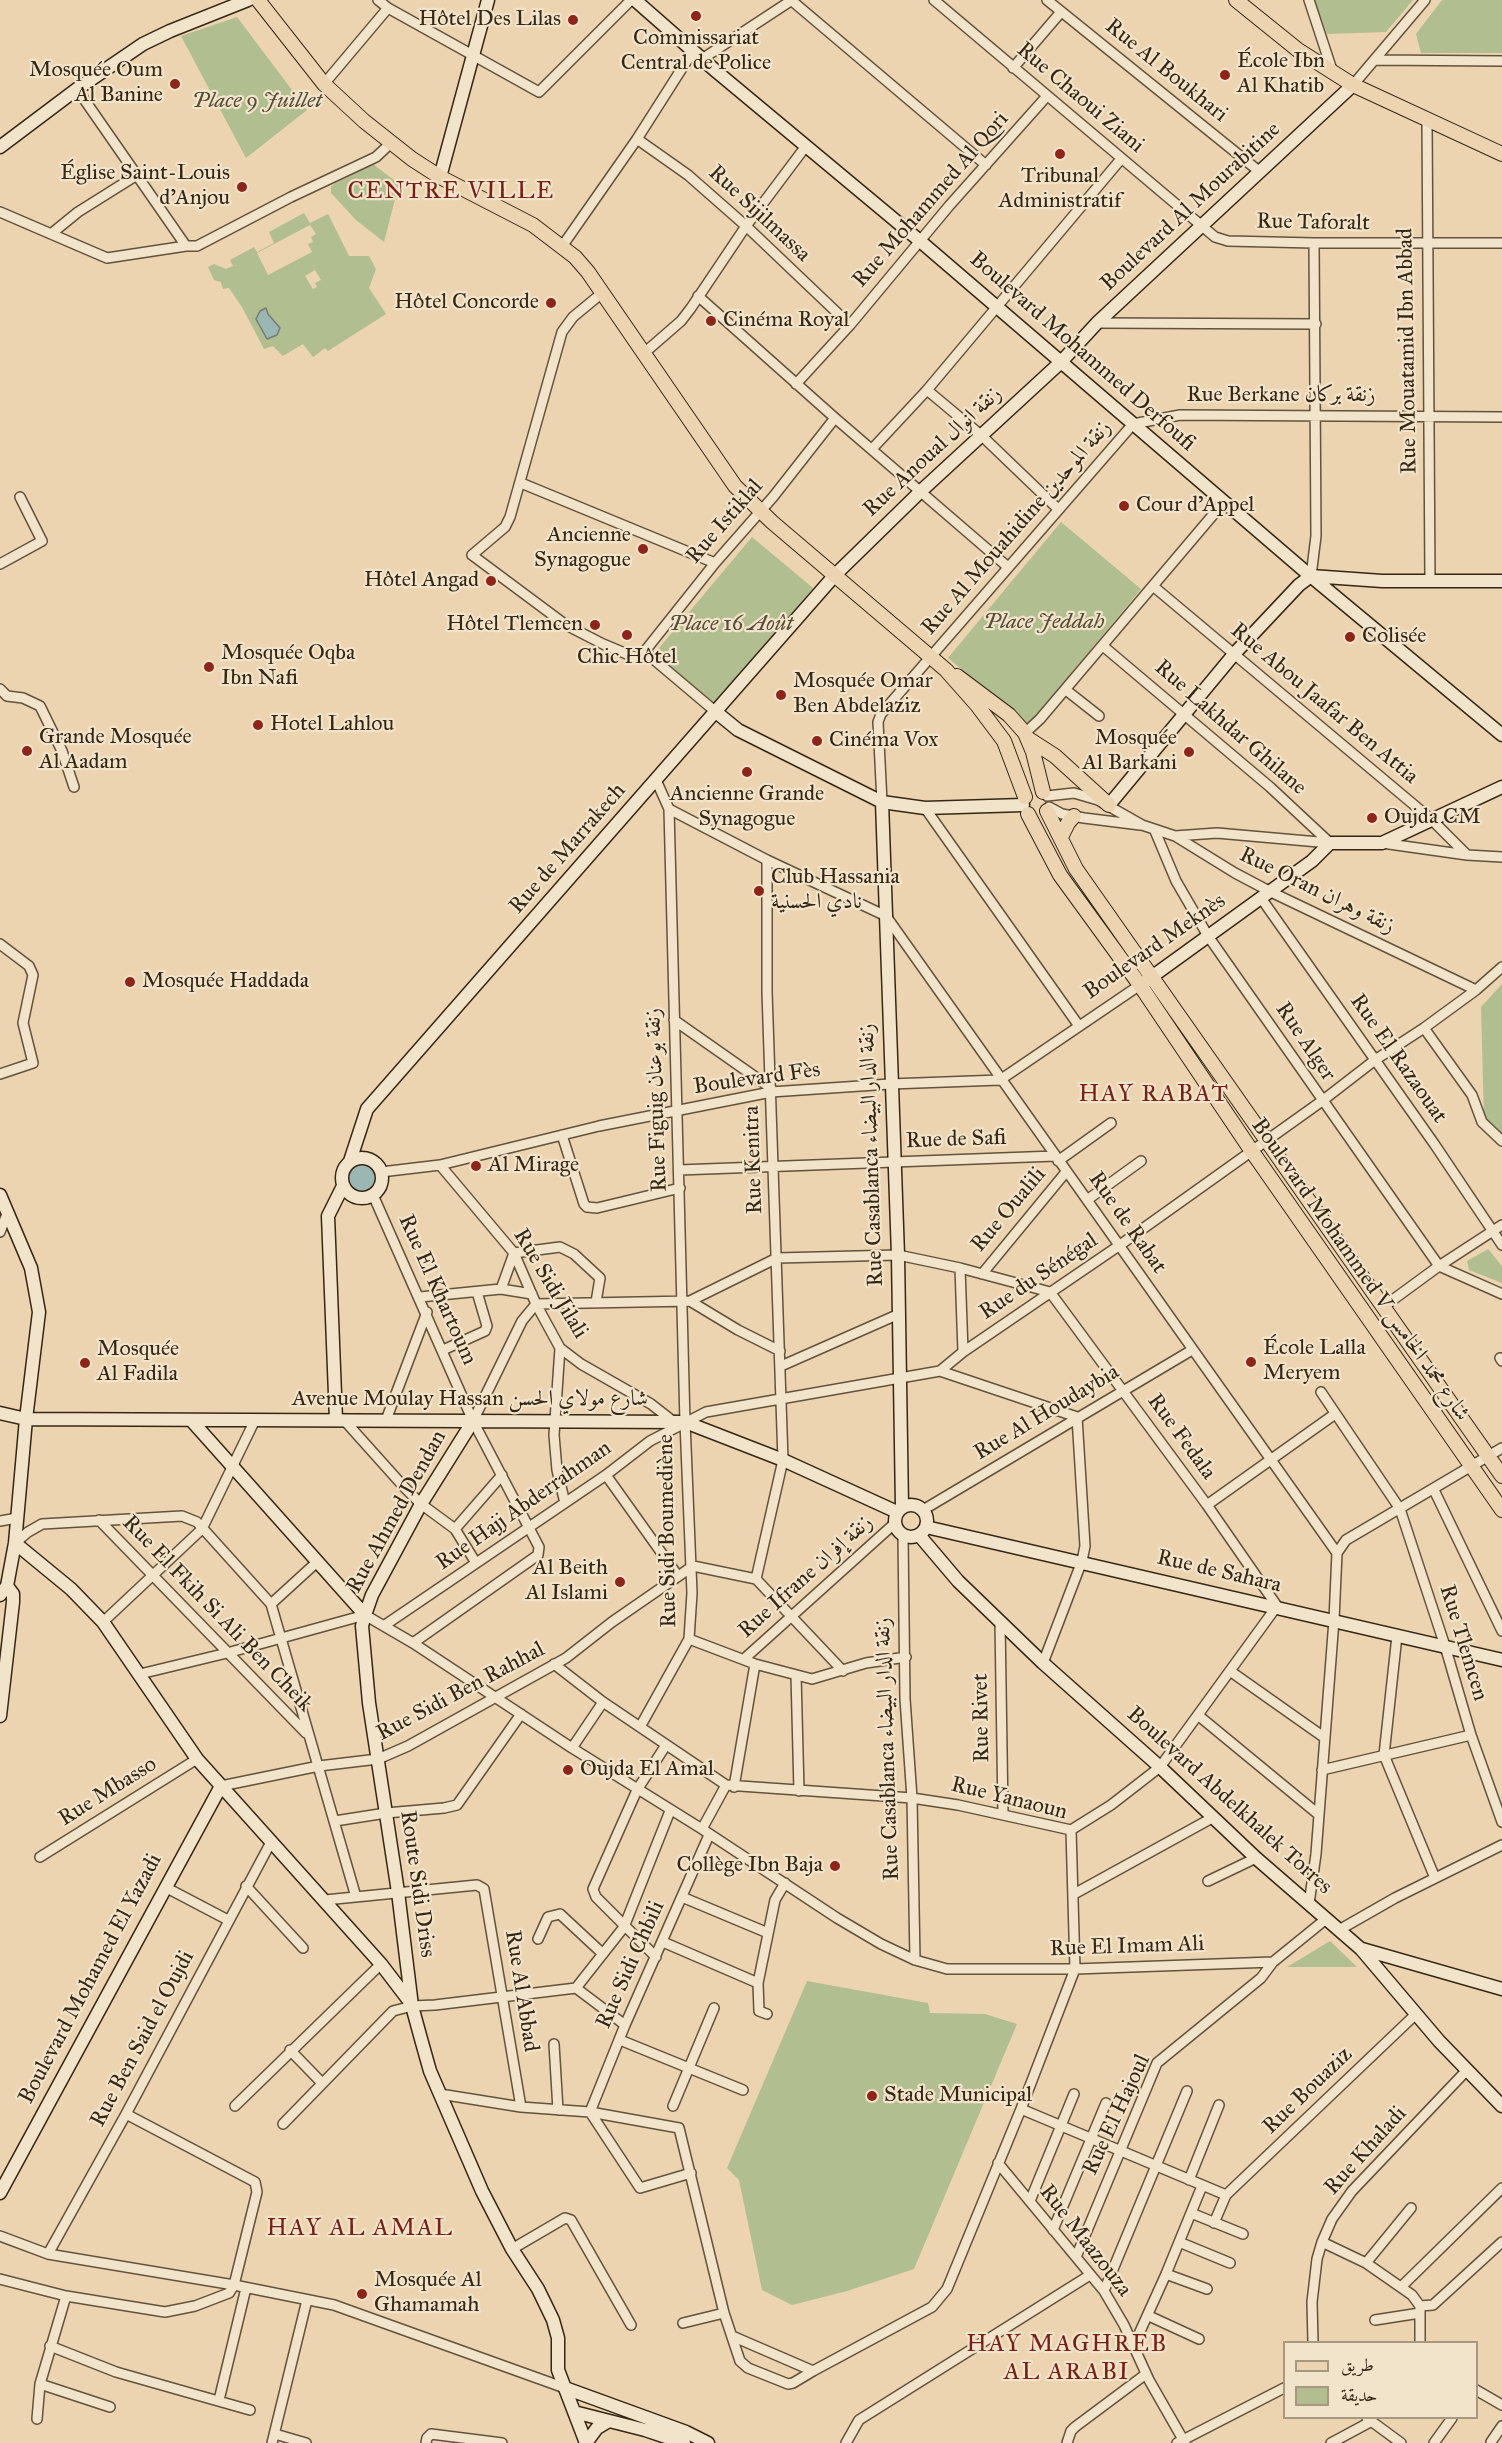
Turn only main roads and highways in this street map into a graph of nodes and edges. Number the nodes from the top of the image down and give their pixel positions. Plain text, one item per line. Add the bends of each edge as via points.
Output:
1 (258, 0) edge
2 (1236, 0) edge
3 (1502, 154) edge
4 (946, 670) junction
5 (1026, 735) junction
6 (1046, 802) junction
7 (1025, 805) junction
8 (1109, 805) road end
9 (1074, 816) road end
10 (1061, 837) junction
11 (1502, 1476) edge
12 (1502, 1510) edge

1 - 4 main road, Boulevard Mohammed V شارع محمد الخامس via 337,98 412,159 525,220 562,246 588,272 730,479 761,511
2 - 3 main road via 1298,50 1353,85
4 - 5 main road, Boulevard Mohammed V شارع محمد الخامس via 992,701
4 - 7 main road, Boulevard Mohammed V شارع محمد الخامس via 1004,741
5 - 6 main road, Boulevard Mohammed V شارع محمد الخامس
5 - 8 main road
6 - 7 main road via 1031,791
6 - 7 main road via 1037,817
6 - 10 main road, Boulevard Mohammed V شارع محمد الخامس
7 - 12 main road, Boulevard Mohammed V شارع محمد الخامس via 1059,875 1140,985
9 - 10 main road
10 - 11 main road, Boulevard Mohammed V شارع محمد الخامس via 1076,868

